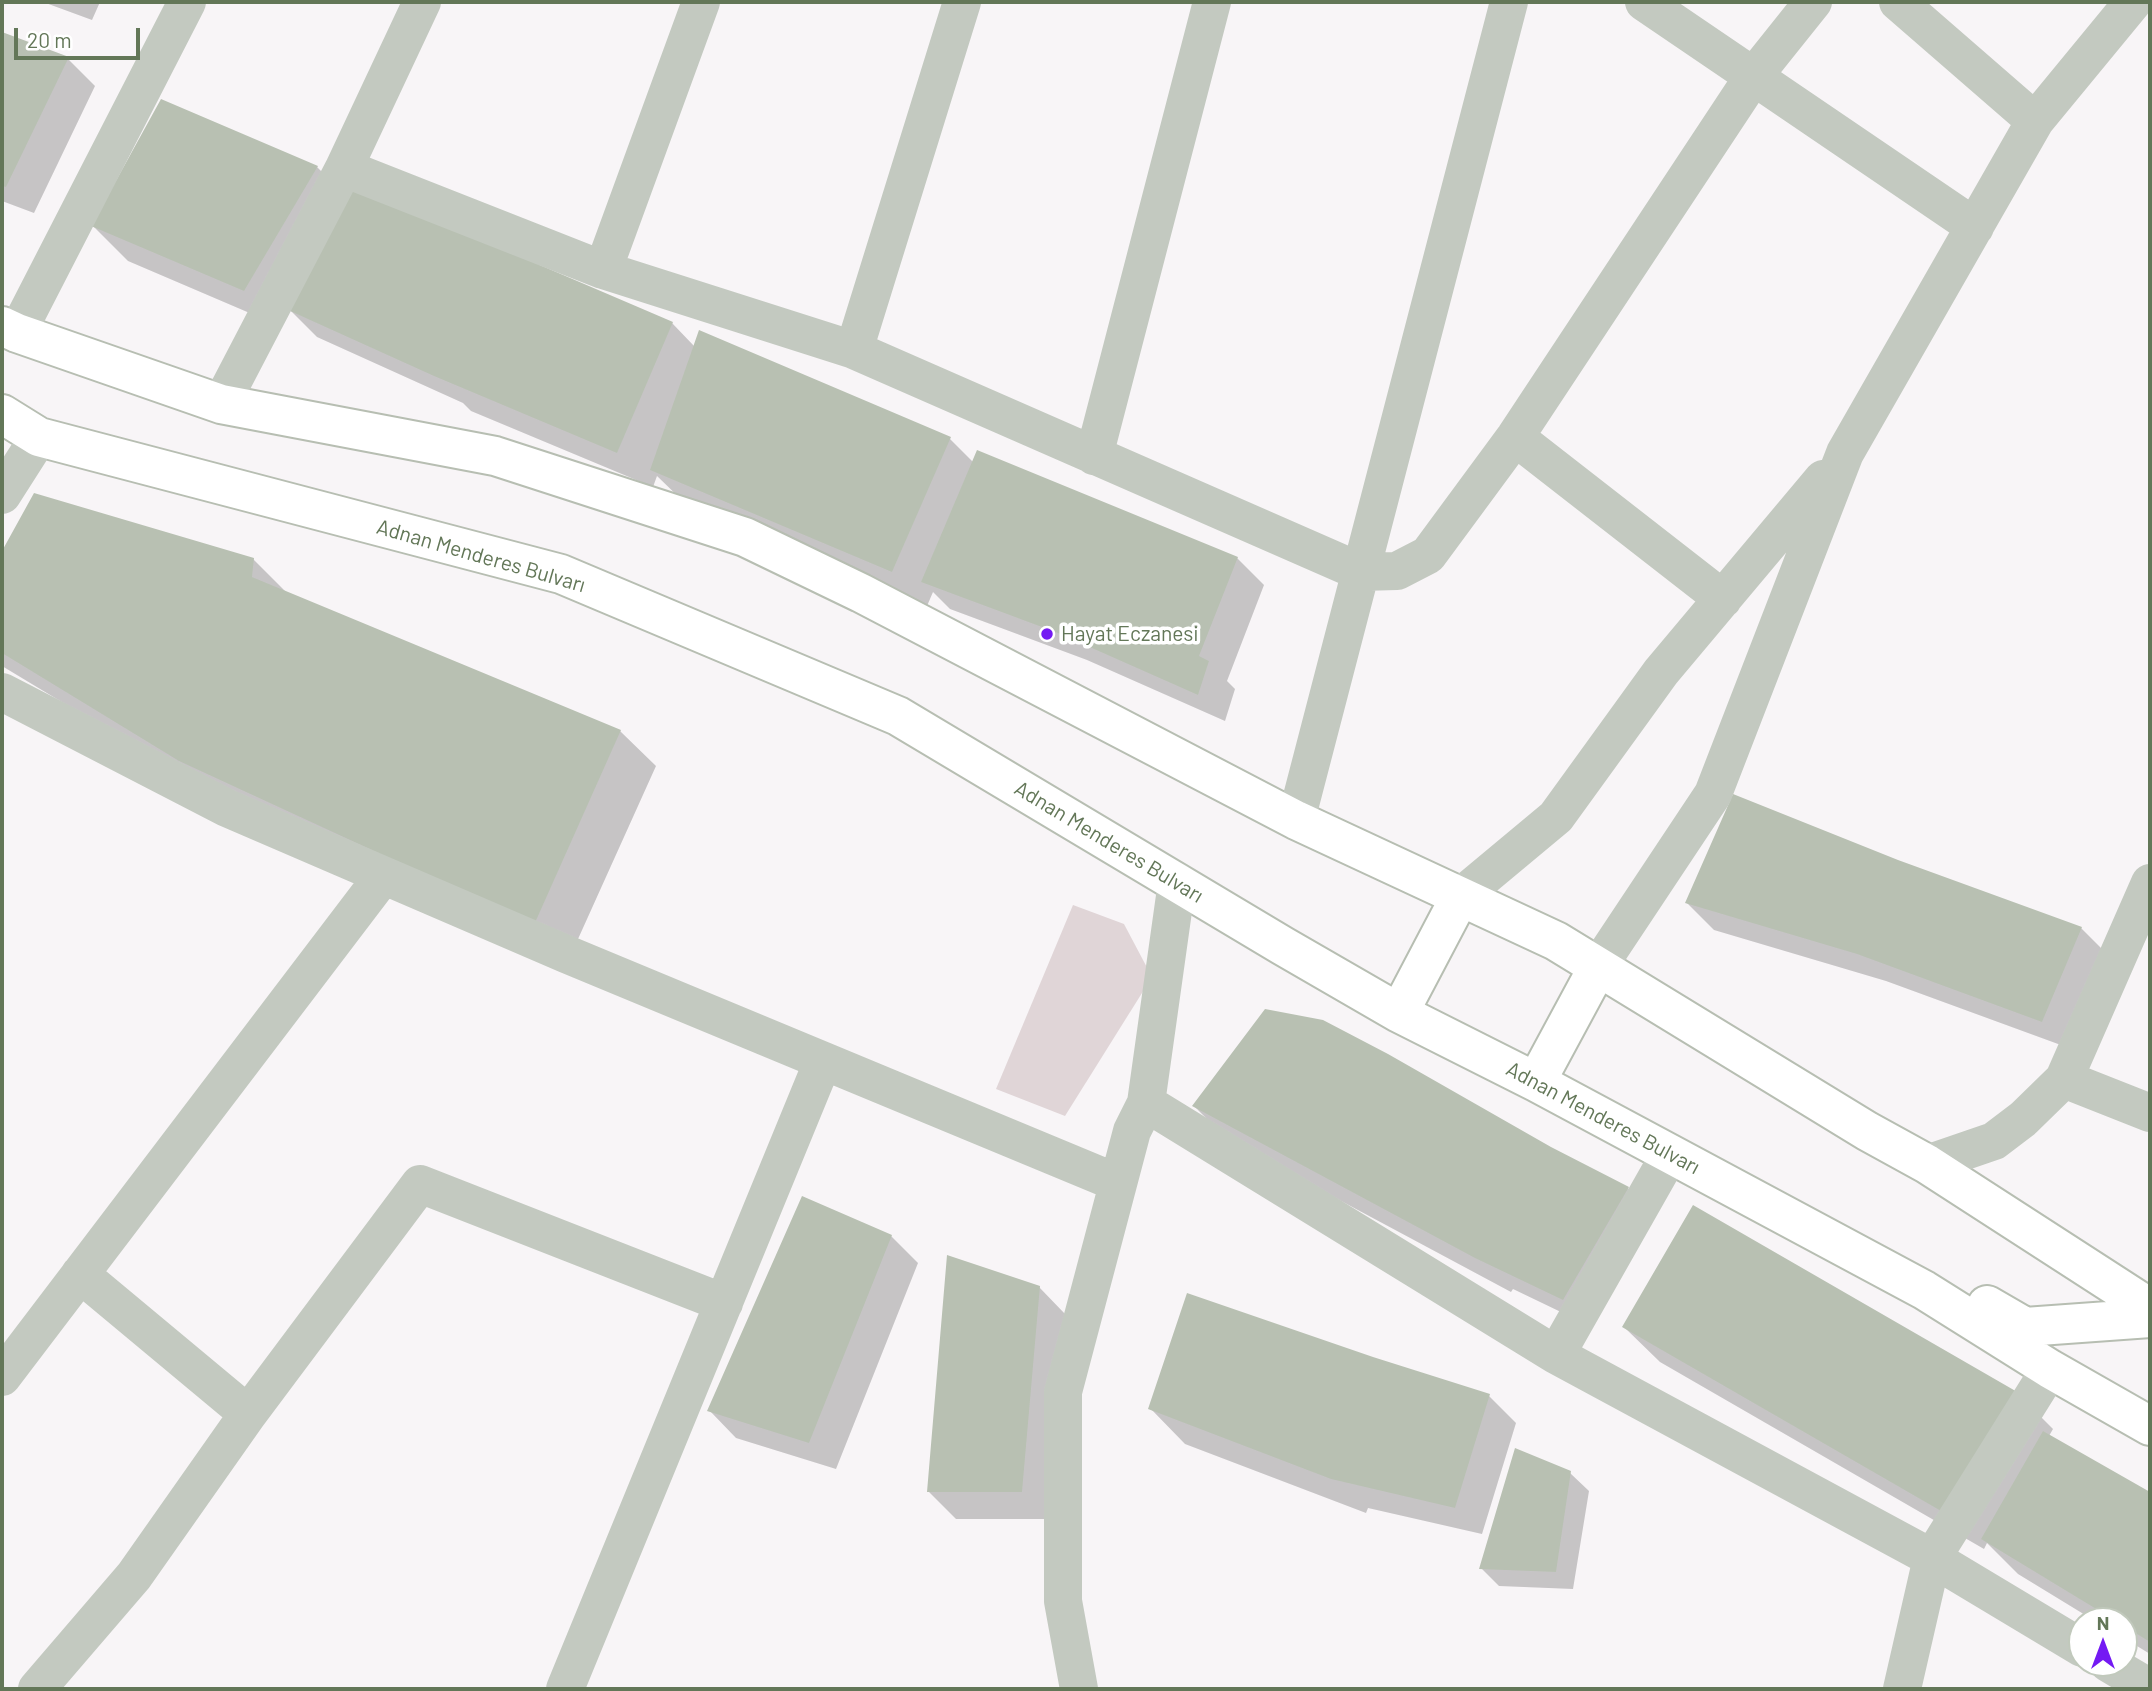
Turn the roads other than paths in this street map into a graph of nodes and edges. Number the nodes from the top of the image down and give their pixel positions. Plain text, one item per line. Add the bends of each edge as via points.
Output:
1 (187, 2) edge
2 (422, 2) edge
3 (701, 2) edge
4 (962, 2) edge
5 (1212, 2) edge
6 (1509, 2) edge
7 (1644, 2) edge
8 (1812, 2) edge
9 (1898, 2) edge
10 (2133, 2) edge
11 (1754, 77) junction
12 (2035, 121) junction
13 (344, 168) junction
14 (1975, 227) junction
15 (604, 270) junction
16 (9, 329) edge
17 (854, 350) junction
18 (221, 404) junction
19 (2, 414) edge
20 (39, 437) junction
21 (1515, 437) junction
22 (1845, 453) junction
23 (1094, 456) junction
24 (2, 495) edge
25 (1361, 572) junction
26 (1723, 599) junction
27 (2, 692) edge
28 (1296, 820) junction
29 (383, 876) junction
30 (1177, 882) junction
31 (2150, 883) edge
32 (1460, 897) junction
33 (1598, 967) junction
34 (1399, 1013) junction
35 (823, 1061) junction
36 (2064, 1079) junction
37 (1535, 1082) junction
38 (1146, 1102) junction
39 (2150, 1112) edge
40 (1670, 1154) junction
41 (1927, 1164) junction
42 (1118, 1183) junction
43 (1822, 1235) junction
44 (80, 1274) junction
45 (724, 1303) junction
46 (2150, 1308) edge
47 (2150, 1318) edge
48 (1556, 1355) junction
49 (2050, 1369) junction
50 (2, 1377) edge
51 (248, 1414) junction
52 (2150, 1426) edge
53 (1932, 1558) junction
54 (2068, 1639) edge
55 (2132, 1677) edge
56 (2150, 1688) edge
57 (37, 1689) edge
58 (565, 1689) edge
59 (1079, 1689) edge
60 (1902, 1689) edge

1 - 16 street
2 - 13 street
3 - 15 street
4 - 17 street
5 - 23 street
6 - 25 street
7 - 11 street
8 - 11 street
9 - 12 street
10 - 12 street
11 - 14 street
11 - 21 street
12 - 14 street
13 - 15 street
13 - 18 street
14 - 22 street
15 - 17 street
16 - 18 main road
17 - 23 street
18 - 28 main road via 495,456 745,537
19 - 20 main road, Adnan Menderes Bulvarı
20 - 24 street
20 - 30 main road, Adnan Menderes Bulvarı via 561,574 898,716
21 - 25 street via 1428,555 1397,571
21 - 26 street
22 - 26 street
22 - 33 street via 1713,794
23 - 25 street
25 - 28 street
26 - 32 street via 1661,672 1556,817
27 - 29 street via 227,808
28 - 32 main road
29 - 35 street
29 - 44 street
30 - 34 main road, Adnan Menderes Bulvarı
30 - 38 street
31 - 36 street
32 - 33 main road via 1556,941
32 - 34 main road
33 - 37 main road
33 - 41 main road
34 - 37 main road, Adnan Menderes Bulvarı
35 - 42 street
35 - 45 street
36 - 39 street
36 - 41 street via 1994,1141
37 - 40 main road, Adnan Menderes Bulvarı
38 - 42 street via 1132,1131
38 - 48 street
40 - 43 main road, Adnan Menderes Bulvarı
40 - 48 street
41 - 46 main road
42 - 59 street via 1063,1392 1063,1601
43 - 47 main road via 1906,1258 2025,1327
43 - 49 main road, Adnan Menderes Bulvarı via 1924,1290
44 - 50 street
44 - 51 street
45 - 51 street via 421,1184
45 - 58 street
48 - 53 street
49 - 52 main road, Adnan Menderes Bulvarı
49 - 53 street
51 - 57 street via 134,1576
53 - 54 street
53 - 60 street
55 - 56 street

